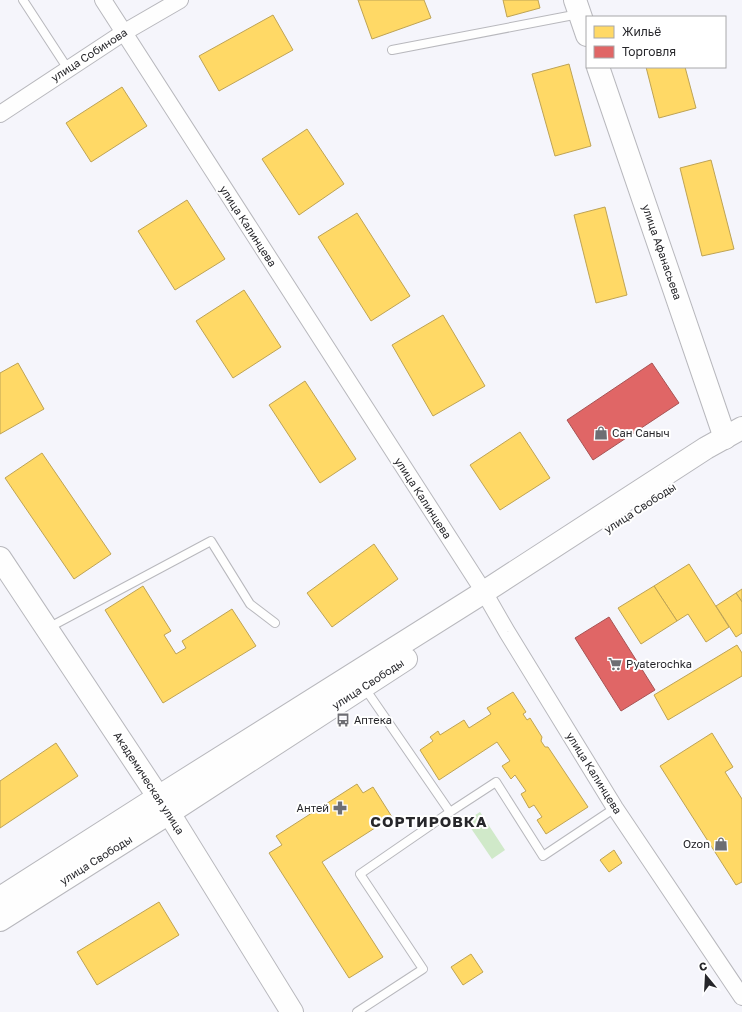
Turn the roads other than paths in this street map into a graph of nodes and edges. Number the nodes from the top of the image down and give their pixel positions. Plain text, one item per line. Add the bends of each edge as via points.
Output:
1 (23, 0) edge
2 (103, 0) edge
3 (180, 0) edge
4 (577, 7) edge
5 (586, 32) edge
6 (123, 33) junction
7 (392, 50) dead end
8 (598, 68) edge
9 (68, 69) junction
10 (0, 114) edge
11 (734, 433) edge
12 (0, 558) edge
13 (488, 598) junction
14 (275, 623) dead end
15 (47, 629) junction
16 (364, 686) junction
17 (164, 805) junction
18 (615, 808) junction
19 (450, 812) junction
20 (0, 898) edge
21 (0, 920) edge
22 (742, 997) edge
23 (292, 1012) edge
24 (357, 1012) edge

1 - 9 lane
2 - 6 street, улица Калинцева
3 - 6 street, улица Собинова
4 - 5 main road
4 - 7 lane
6 - 9 street, улица Собинова
6 - 13 street, улица Калинцева
8 - 11 main road, улица Афанасьева
9 - 10 street, улица Собинова
11 - 13 main road, улица Свободы via 700,453
12 - 15 main road, Академическая улица
13 - 16 main road, улица Свободы
13 - 17 main road, улица Свободы
13 - 18 street, улица Калинцева
14 - 15 lane via 250,604 211,541
15 - 17 main road, Академическая улица
16 - 17 main road, улица Свободы
16 - 19 lane
17 - 20 main road, улица Свободы
17 - 21 main road, улица Свободы
17 - 23 main road, Академическая улица
18 - 19 lane via 543,856 496,782
18 - 22 street, улица Калинцева
19 - 24 lane via 360,874 423,969

